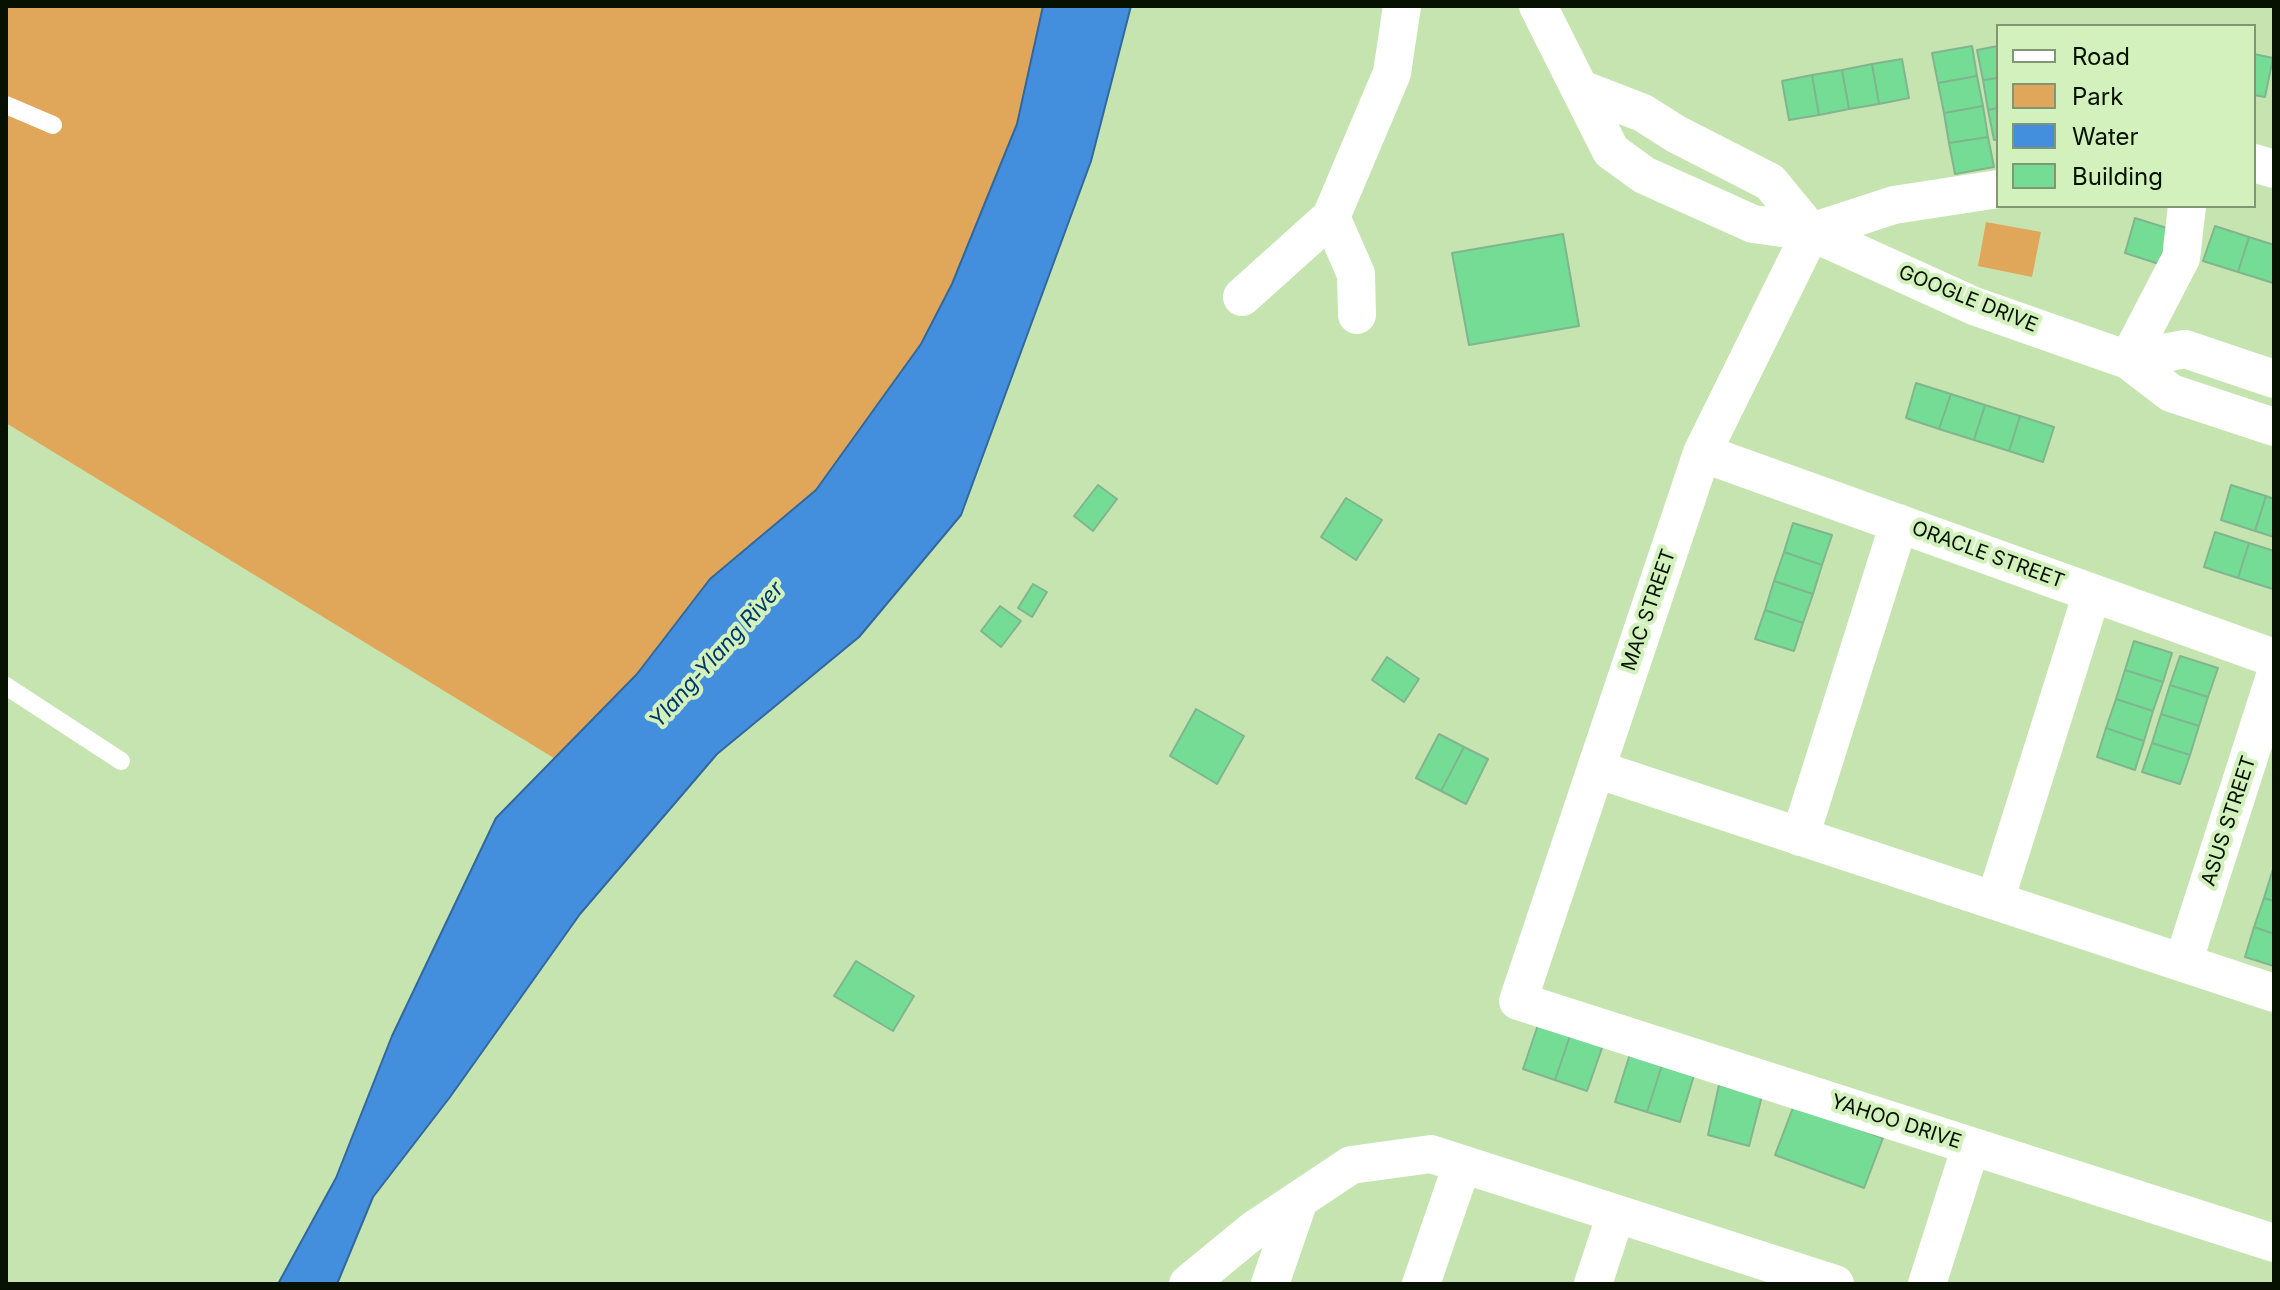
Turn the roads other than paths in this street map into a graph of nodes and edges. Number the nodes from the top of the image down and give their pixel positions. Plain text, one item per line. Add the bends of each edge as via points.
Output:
1 (1402, 6) edge
2 (1538, 6) edge
3 (1581, 89) junction
4 (6, 105) edge
5 (53, 125) dead end
6 (1996, 189) edge
7 (2187, 208) edge
8 (1331, 217) junction
9 (1811, 232) junction
10 (1242, 297) dead end
11 (1357, 315) dead end
12 (2128, 360) junction
13 (2274, 379) edge
14 (2274, 427) edge
15 (1702, 453) junction
16 (1899, 523) junction
17 (2092, 593) junction
18 (2274, 658) edge
19 (2274, 679) edge
20 (6, 686) edge
21 (121, 761) dead end
22 (1596, 769) junction
23 (1800, 837) junction
24 (1995, 901) junction
25 (2183, 963) junction
26 (2274, 993) edge
27 (1518, 1001) joint
28 (1971, 1146) junction
29 (1462, 1165) junction
30 (1299, 1200) junction
31 (1616, 1214) junction
32 (2274, 1243) edge
33 (1759, 1272) edge
34 (1188, 1284) edge
35 (1270, 1284) edge
36 (1421, 1284) edge
37 (1593, 1284) edge
38 (1835, 1284) edge
39 (1927, 1284) edge

1 - 8 street via 1392,73
2 - 3 street
3 - 9 street via 1643,113 1770,182
3 - 9 street via 1611,151 1644,175 1753,224
4 - 5 lane
6 - 9 street via 1894,205
7 - 12 street via 2181,258
8 - 10 street
8 - 11 street via 1356,274
9 - 12 street, GOOGLE DRIVE via 1974,306
9 - 15 street, MAC STREET
12 - 13 street via 2185,349
12 - 14 street, GOOGLE DRIVE via 2171,393
15 - 16 street, ORACLE STREET
15 - 22 street, MAC STREET
16 - 17 street, ORACLE STREET
16 - 23 street
17 - 18 street, ORACLE STREET
17 - 24 street
19 - 25 street, ASUS STREET
20 - 21 lane
22 - 23 street
22 - 27 street, MAC STREET
23 - 24 street
24 - 25 street
25 - 26 street
27 - 28 street, YAHOO DRIVE
28 - 32 street, YAHOO DRIVE
28 - 39 street
29 - 30 street via 1431,1154 1351,1165
29 - 31 street
29 - 36 street
30 - 34 street
30 - 35 street
31 - 33 street
31 - 37 street
33 - 38 street

